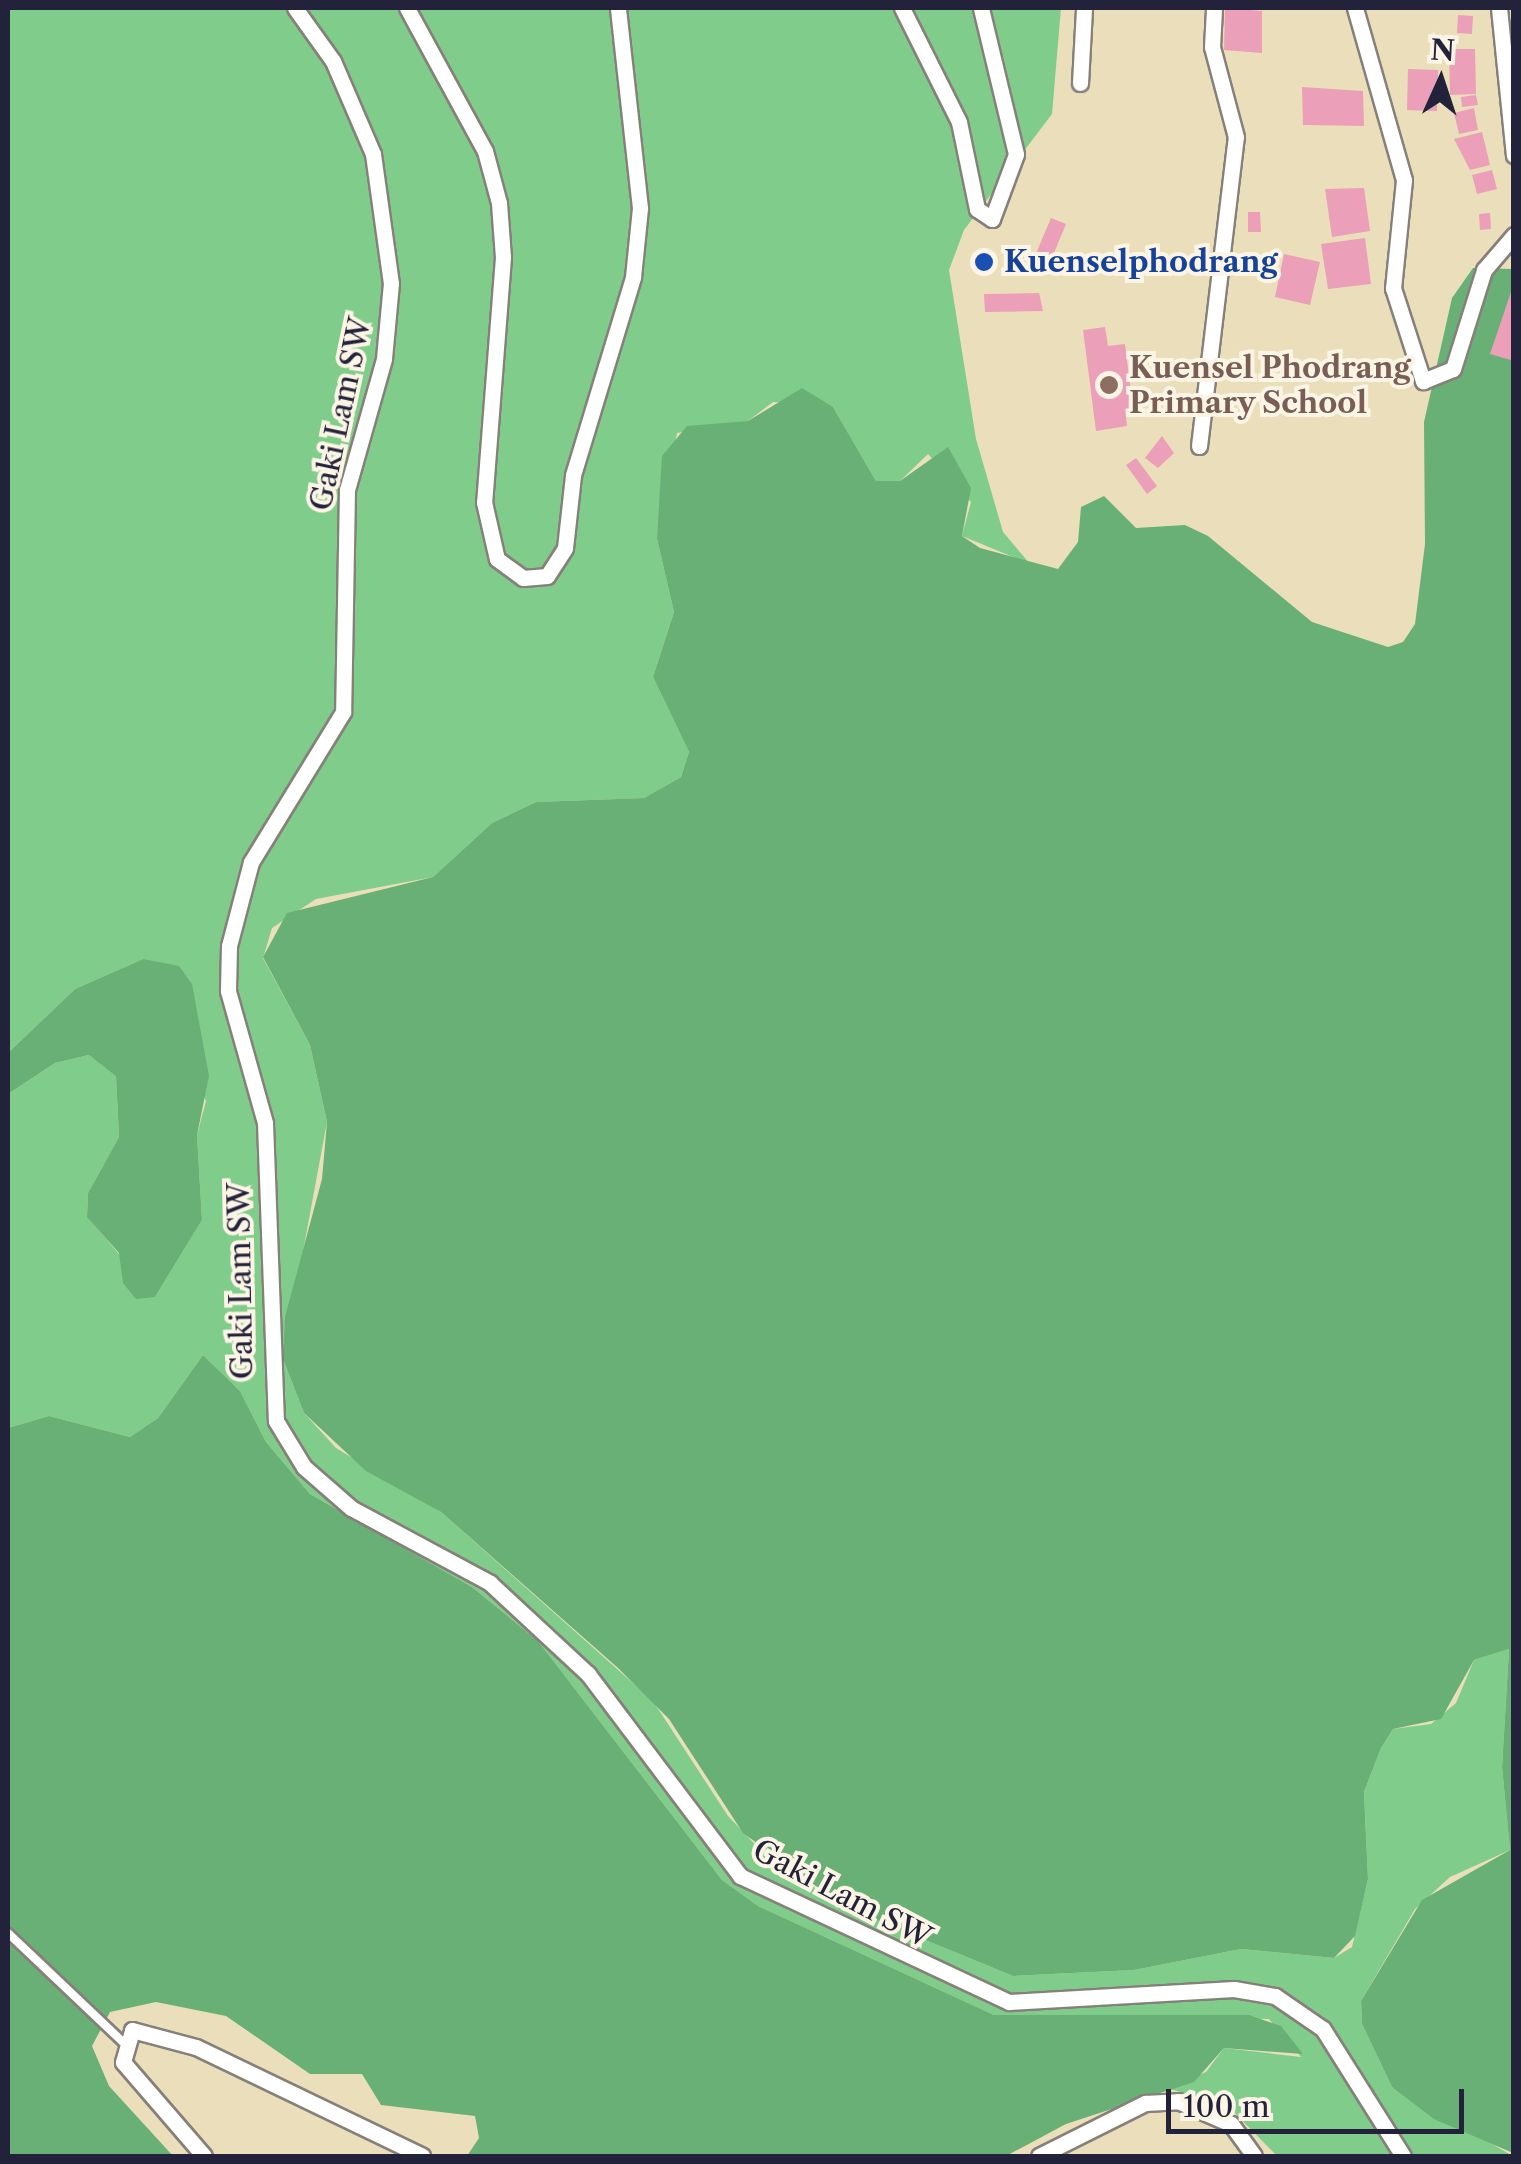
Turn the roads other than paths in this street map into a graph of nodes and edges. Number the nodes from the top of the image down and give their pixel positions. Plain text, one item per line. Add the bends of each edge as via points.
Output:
1 (295, 8) edge
2 (407, 8) edge
3 (618, 8) edge
4 (902, 8) edge
5 (982, 8) edge
6 (1084, 8) edge
7 (1214, 8) edge
8 (1355, 8) edge
9 (1499, 8) edge
10 (1080, 83) dead end
11 (1514, 155) edge
12 (1514, 236) edge
13 (1199, 446) dead end
14 (8, 1933) edge
15 (124, 2042) junction
16 (204, 2156) edge
17 (422, 2156) edge
18 (1039, 2156) edge
19 (1254, 2156) edge
20 (1403, 2156) edge

1 - 20 street, Gaki Lam SW via 333,62 373,154 390,302 348,490 343,712 250,862 229,946 228,991 264,1123 276,1421 304,1467 351,1508 490,1583 588,1674 740,1876 917,1966 1009,2002 1234,1989 1275,1996 1323,2029
2 - 3 street via 485,152 499,203 504,257 484,502 497,559 523,578 547,576 565,548 572,475 633,277 640,208
4 - 5 street via 959,122 976,208 992,219 1016,154
6 - 10 street
7 - 13 street via 1212,47 1236,137
8 - 12 street via 1404,180 1393,288 1422,381 1454,369 1484,270
9 - 11 street
14 - 15 lane
15 - 16 street via 123,2062 146,2098
15 - 17 street via 132,2030 168,2035
18 - 19 street via 1145,2102 1178,2101 1231,2124

